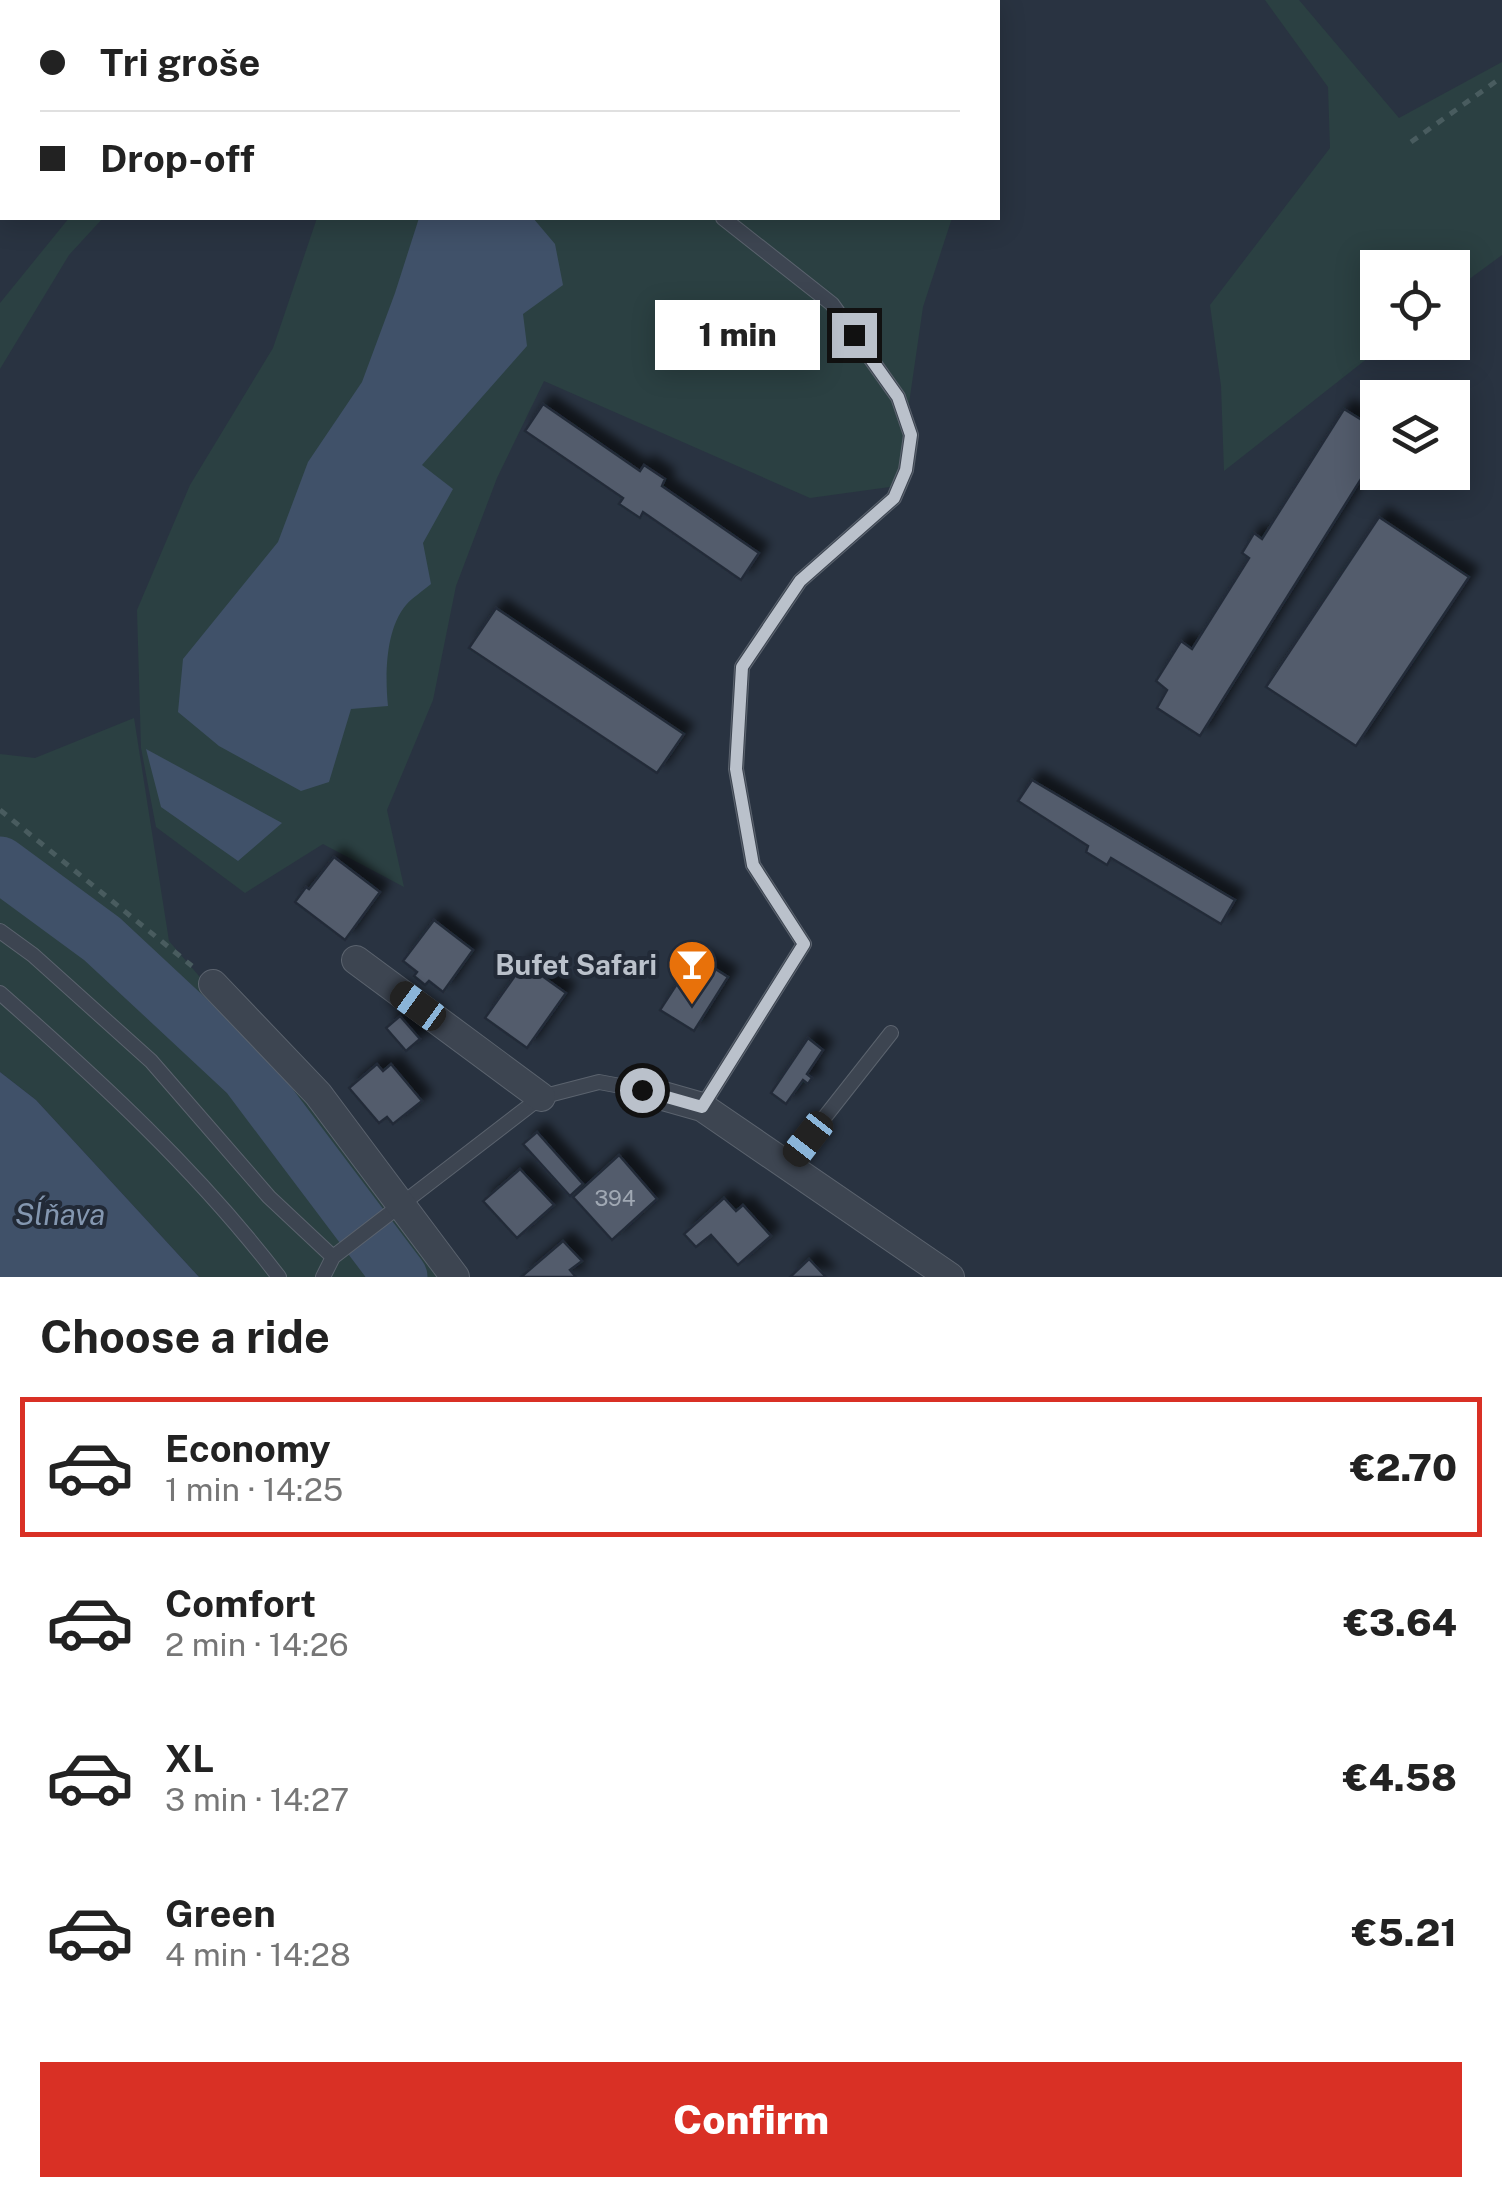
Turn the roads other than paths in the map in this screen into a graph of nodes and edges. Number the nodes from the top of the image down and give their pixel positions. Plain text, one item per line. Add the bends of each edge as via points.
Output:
1 (726, 220) edge
2 (0, 931) edge
3 (356, 960) dead end
4 (214, 984) road end
5 (0, 993) edge
6 (891, 1033) dead end
7 (642, 1090) joint
8 (541, 1097) junction
9 (702, 1107) junction
10 (787, 1166) junction
11 (403, 1204) junction
12 (333, 1258) junction
13 (279, 1277) edge
14 (323, 1277) edge
15 (456, 1277) edge
16 (950, 1277) edge

1 - 9 lane via 832,304 898,397 911,435 894,498 800,581 742,667 736,769 753,865 804,944
2 - 12 lane via 151,1060 269,1197
3 - 8 street
4 - 11 street via 318,1094
5 - 13 lane via 147,1127
6 - 10 lane
7 - 8 lane via 599,1082
7 - 9 street
8 - 11 lane
9 - 10 street
10 - 16 street
11 - 12 lane
11 - 15 street
12 - 14 lane

